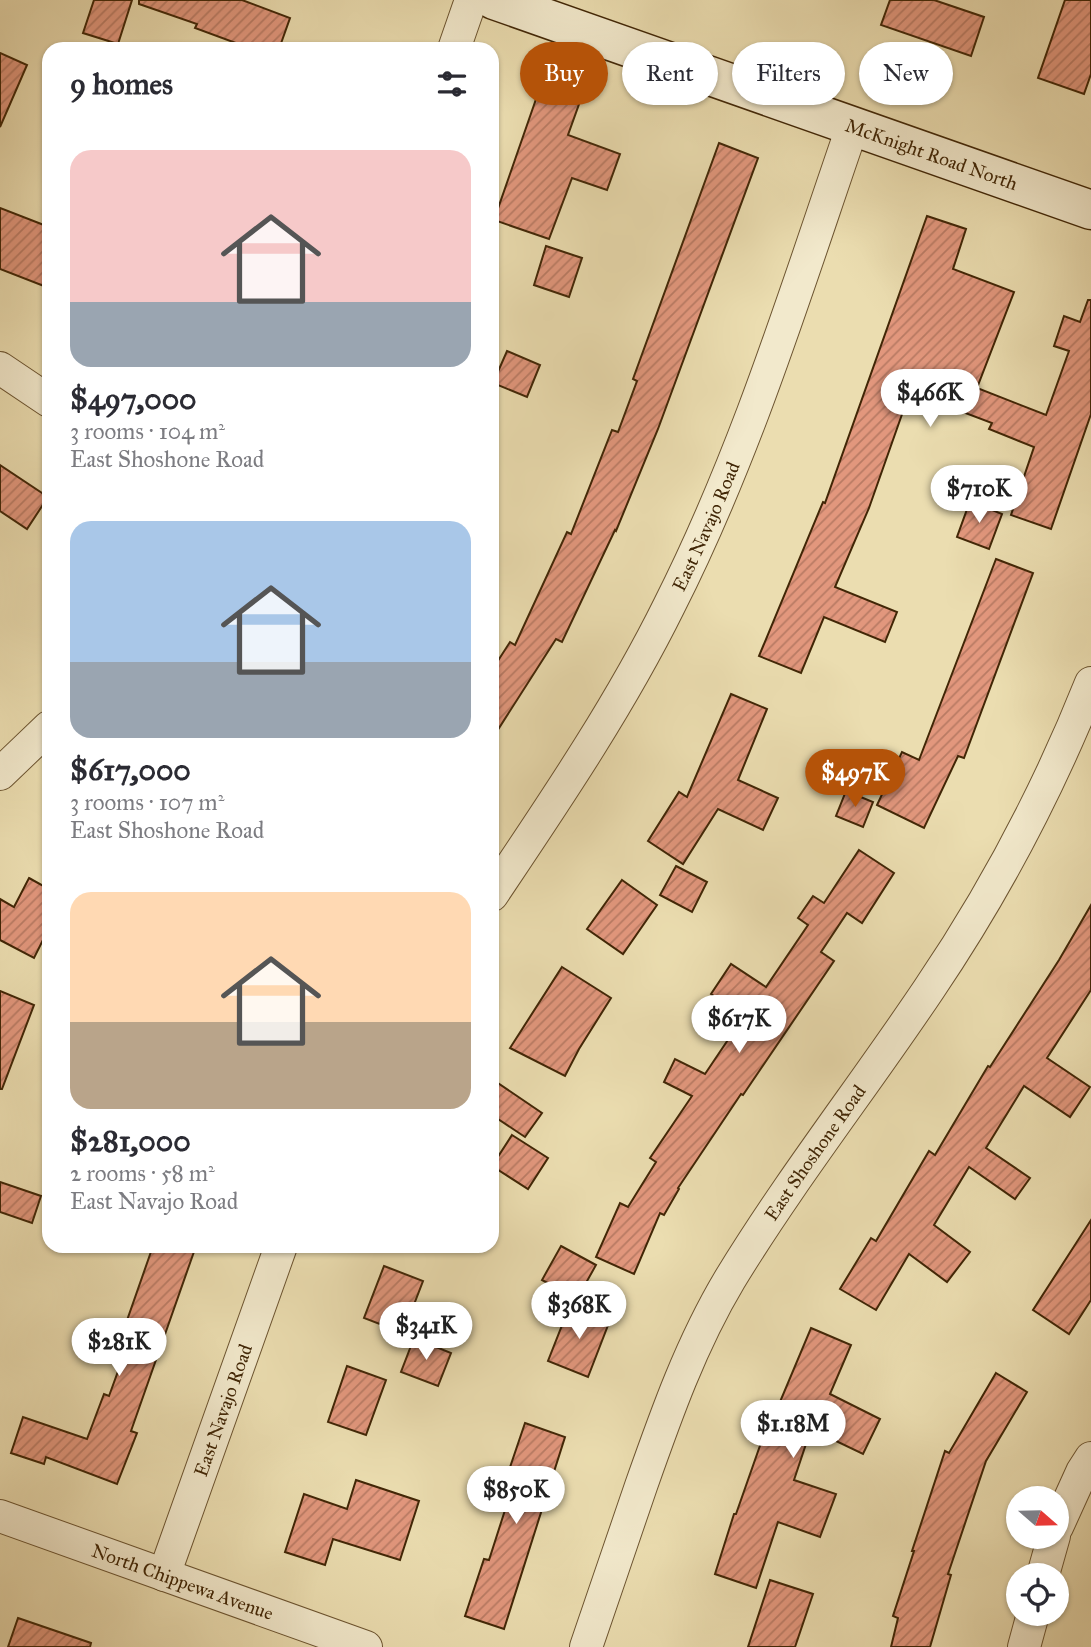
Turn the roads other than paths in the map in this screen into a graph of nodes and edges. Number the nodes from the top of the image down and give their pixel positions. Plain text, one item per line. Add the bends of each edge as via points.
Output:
1 (471, 0) edge
2 (494, 0) edge
3 (456, 42) edge
4 (853, 125) junction
5 (1091, 210) edge
6 (0, 368) edge
7 (42, 396) edge
8 (1091, 683) edge
9 (42, 734) edge
10 (0, 774) edge
11 (499, 884) edge
12 (279, 1253) edge
13 (1091, 1458) edge
14 (1069, 1501) edge
15 (0, 1516) edge
16 (164, 1574) junction
17 (1030, 1626) edge
18 (366, 1647) edge
19 (586, 1647) edge
20 (1024, 1647) edge

1 - 3 street
2 - 4 street, McKnight Road North
4 - 5 street, McKnight Road North
4 - 11 street, East Navajo Road via 753,414 712,516 611,713
6 - 7 street
8 - 19 street, East Shoshone Road via 1025,829 982,906 729,1281 664,1421
9 - 10 street
12 - 16 street, East Navajo Road
13 - 14 street
15 - 16 street, North Chippewa Avenue
16 - 18 street, North Chippewa Avenue
17 - 20 street

